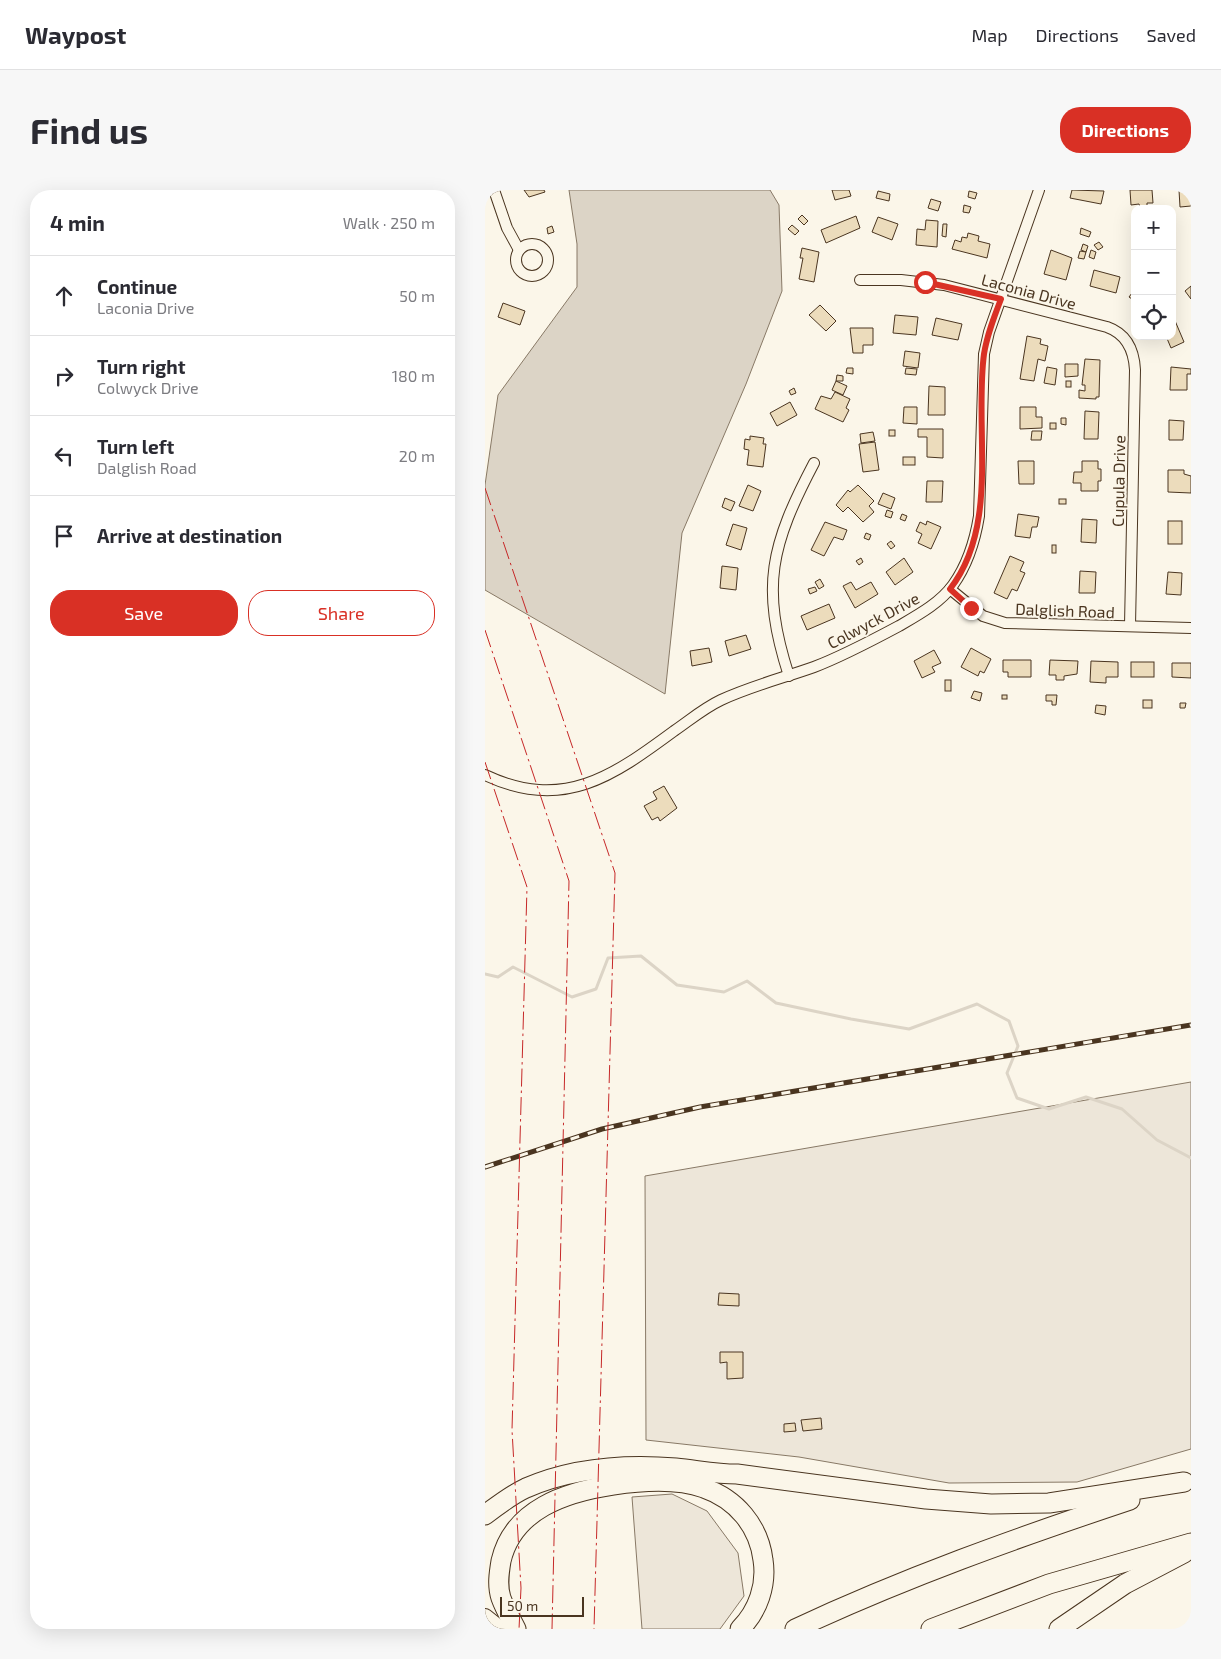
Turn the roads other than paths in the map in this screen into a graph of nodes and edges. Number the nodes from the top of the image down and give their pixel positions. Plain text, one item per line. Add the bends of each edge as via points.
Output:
1 (495, 190) edge
2 (1039, 190) edge
3 (519, 250) dead end
4 (860, 280) dead end
5 (1001, 299) junction
6 (1125, 339) joint
7 (813, 463) dead end
8 (950, 589) junction
9 (1130, 626) junction
10 (1191, 628) edge
11 (789, 676) junction
12 (485, 775) edge
13 (1187, 1481) edge
14 (485, 1515) edge
15 (1191, 1543) edge
16 (1191, 1550) edge
17 (485, 1617) edge
18 (500, 1629) edge
19 (516, 1629) edge
20 (740, 1629) edge
21 (795, 1629) edge
22 (931, 1629) edge
23 (1059, 1629) edge

1 - 3 street via 507,228
2 - 5 street, Colwyck Drive
4 - 5 street, Laconia Drive via 925,282
5 - 6 street, Laconia Drive via 1107,327
5 - 8 street, Colwyck Drive via 984,354 980,496 975,541 968,560
6 - 9 street, Cupula Drive via 1134,354 1135,370
7 - 11 street via 783,532 773,569 774,625
8 - 9 street, Dalglish Road via 983,616 1005,623
8 - 11 street, Colwyck Drive via 917,616 877,638
9 - 10 street, Dalglish Road
11 - 12 street, Colwyck Drive via 721,700 633,761 591,783 537,790 517,787
13 - 14 highway via 1049,1503 991,1504 678,1468 622,1467 581,1473 527,1488
13 - 21 highway via 922,1574
15 - 22 highway via 1049,1584
16 - 23 highway via 1125,1584
17 - 18 main road
19 - 20 highway via 501,1597 498,1580 503,1554 515,1530 529,1515 550,1501 599,1487 643,1482 704,1488 735,1506 750,1522 759,1542 764,1574 758,1603

